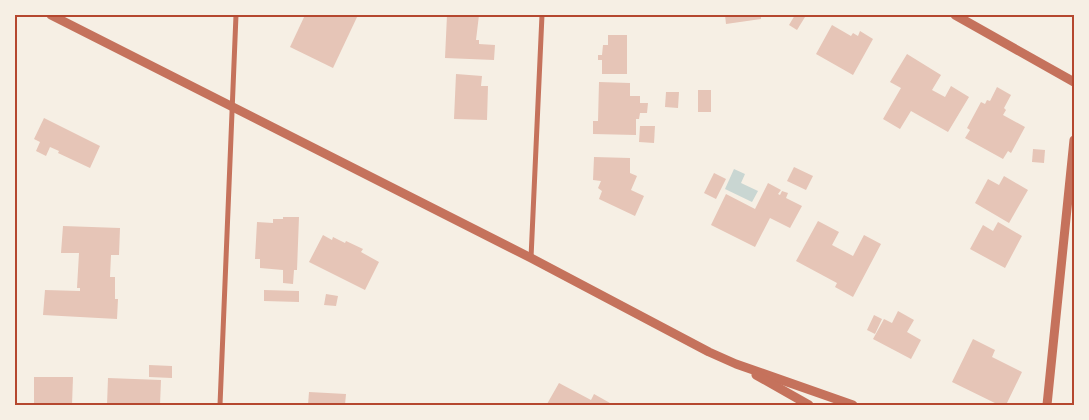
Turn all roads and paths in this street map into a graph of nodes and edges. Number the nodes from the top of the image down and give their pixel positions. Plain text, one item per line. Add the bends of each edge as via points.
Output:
1 (52, 15) edge
2 (236, 15) edge
3 (542, 15) edge
4 (955, 15) edge
5 (1074, 82) edge
6 (232, 105) junction
7 (1074, 140) edge
8 (531, 258) junction
9 (736, 364) junction
10 (220, 405) edge
11 (809, 405) edge
12 (853, 405) edge
13 (1047, 405) edge

1 - 6 street
2 - 6 street
3 - 8 street
4 - 5 street
6 - 8 street
6 - 10 street
7 - 13 street
8 - 9 street
9 - 11 street
9 - 12 street

